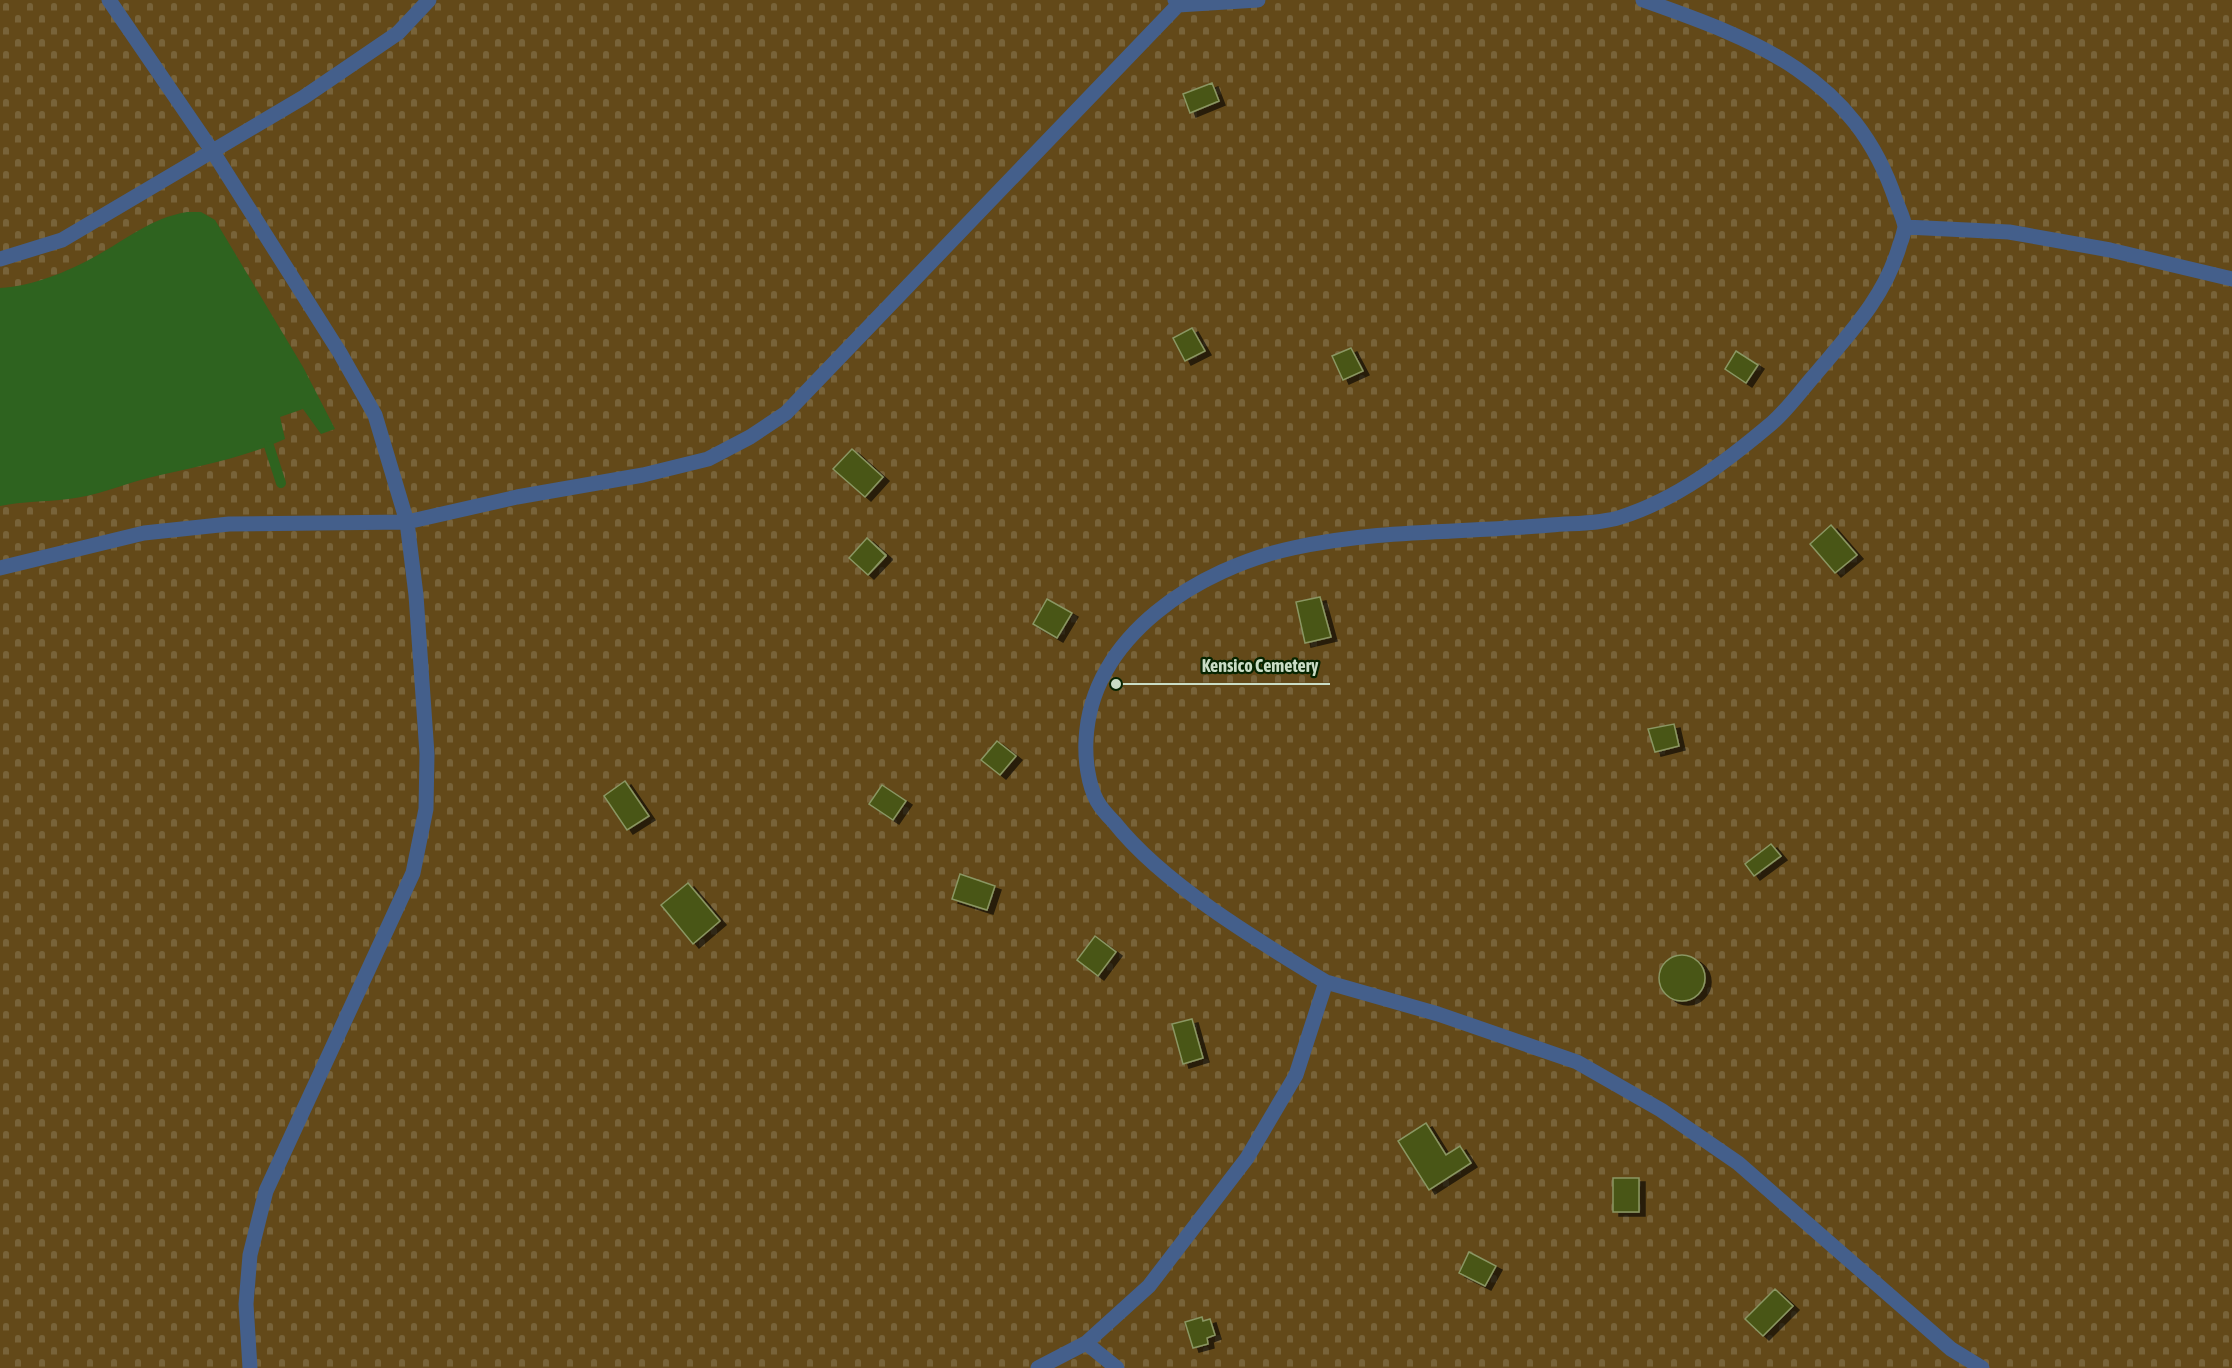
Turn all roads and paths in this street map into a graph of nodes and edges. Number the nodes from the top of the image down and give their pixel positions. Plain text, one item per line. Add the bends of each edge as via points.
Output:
1 (109, 0) edge
2 (429, 0) edge
3 (1258, 0) edge
4 (1643, 0) edge
5 (1176, 3) edge
6 (213, 152) junction
7 (1905, 227) junction
8 (0, 259) edge
9 (2232, 279) edge
10 (407, 522) junction
11 (0, 568) edge
12 (1326, 982) junction
13 (1086, 1343) junction
14 (250, 1368) edge
15 (1038, 1368) edge
16 (1117, 1368) edge
17 (1982, 1368) edge

1 - 6 lane
2 - 6 lane via 398,33
3 - 5 lane
4 - 7 lane via 1752,41 1806,75 1849,111 1887,173
5 - 10 lane via 786,413 708,459
6 - 8 lane via 62,240
6 - 10 lane via 375,415
7 - 9 lane via 2009,232 2110,250
7 - 12 lane via 1892,273 1867,314 1777,419 1724,462 1675,494 1618,519 1348,537 1288,549 1228,567 1187,589 1147,620 1120,650 1101,681 1087,720 1085,759 1096,800 1128,840 1176,882
10 - 11 lane via 229,524 144,533
10 - 14 lane via 426,731 426,809 412,873 266,1191 250,1255 246,1304
12 - 13 lane via 1296,1075 1247,1158 1149,1286
12 - 17 lane via 1438,1014 1577,1062 1660,1110 1738,1163 1942,1341
13 - 15 lane
13 - 16 lane

